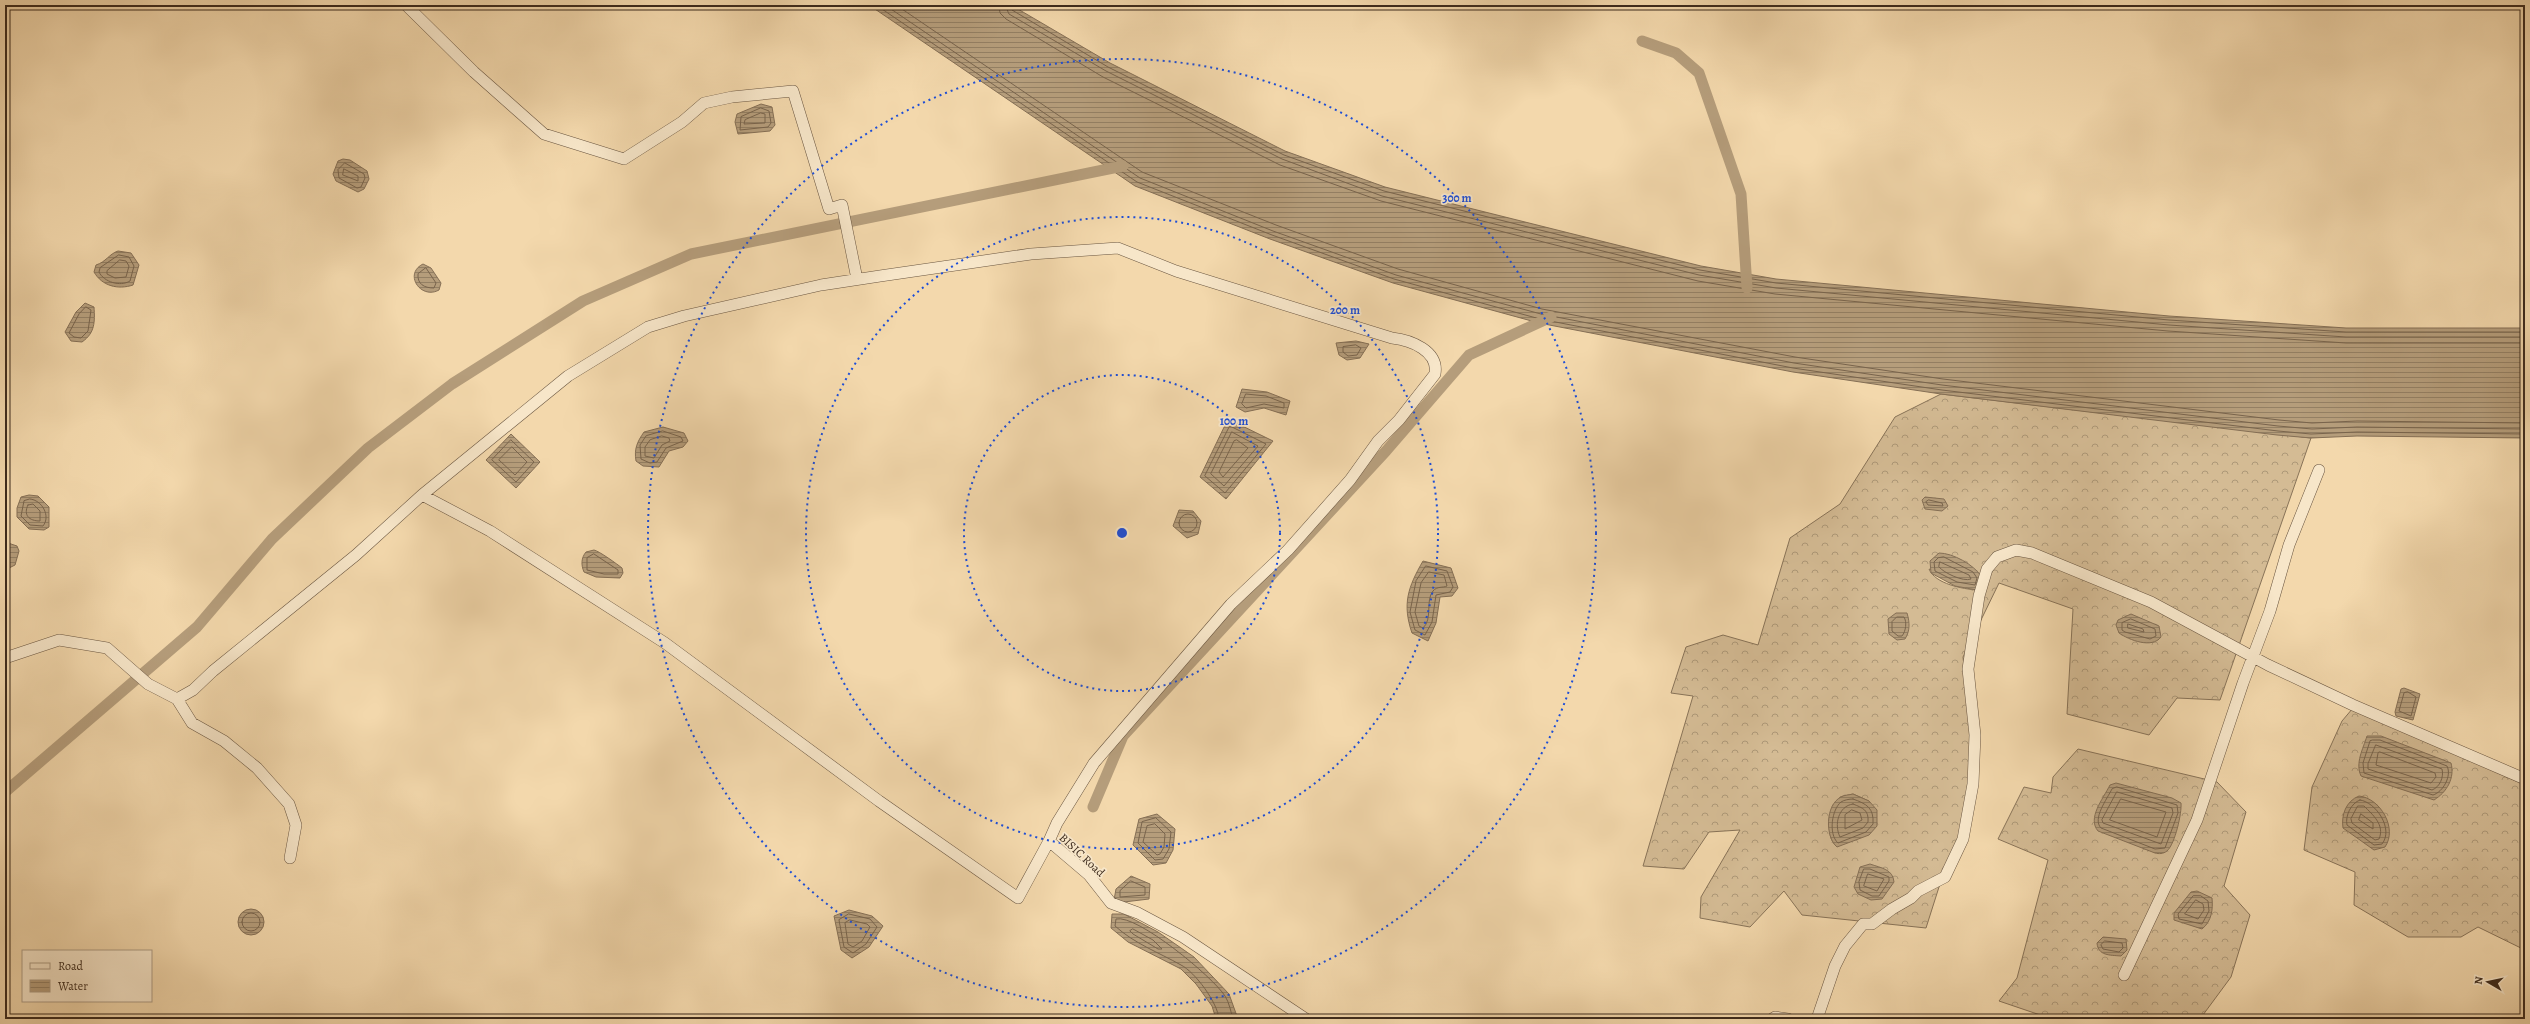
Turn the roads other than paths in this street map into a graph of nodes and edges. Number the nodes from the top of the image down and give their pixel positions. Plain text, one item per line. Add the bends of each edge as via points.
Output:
1 (406, 5) edge
2 (857, 279) junction
3 (2319, 470) dead end
4 (422, 496) junction
5 (2252, 656) junction
6 (5, 658) edge
7 (177, 699) junction
8 (2525, 780) edge
9 (1049, 840) junction
10 (290, 858) dead end
11 (2124, 975) dead end
12 (1306, 1019) edge
13 (1772, 1019) edge
14 (1788, 1019) edge
15 (1817, 1019) edge

1 - 2 street via 474,72 544,134 624,159 682,122 704,103 732,97 793,91 830,209 842,205
2 - 4 street via 648,326 568,376
2 - 9 street via 1031,254 1118,248 1176,271 1392,338 1406,340 1425,350 1434,358 1437,365 1435,374 1400,420 1378,441 1350,480 1288,550 1231,604 1094,763
3 - 5 street via 2289,545 2270,611
4 - 7 street via 356,555 212,671 193,690
4 - 9 street, BISIC Road via 490,531 665,643 848,779 1018,898
5 - 8 street via 2353,705
5 - 11 street via 2197,820
5 - 15 street via 2151,602 2032,553 2016,550 1997,557 1986,569 1979,596 1968,669 1975,735 1973,784 1963,840 1944,877 1918,891 1872,924 1864,924 1850,940 1835,966
6 - 7 street via 59,640 107,648 148,684
7 - 10 street via 192,722 224,741 257,768 289,804 296,825
9 - 12 street, BISIC Road via 1089,875 1112,903 1183,937
13 - 14 street

